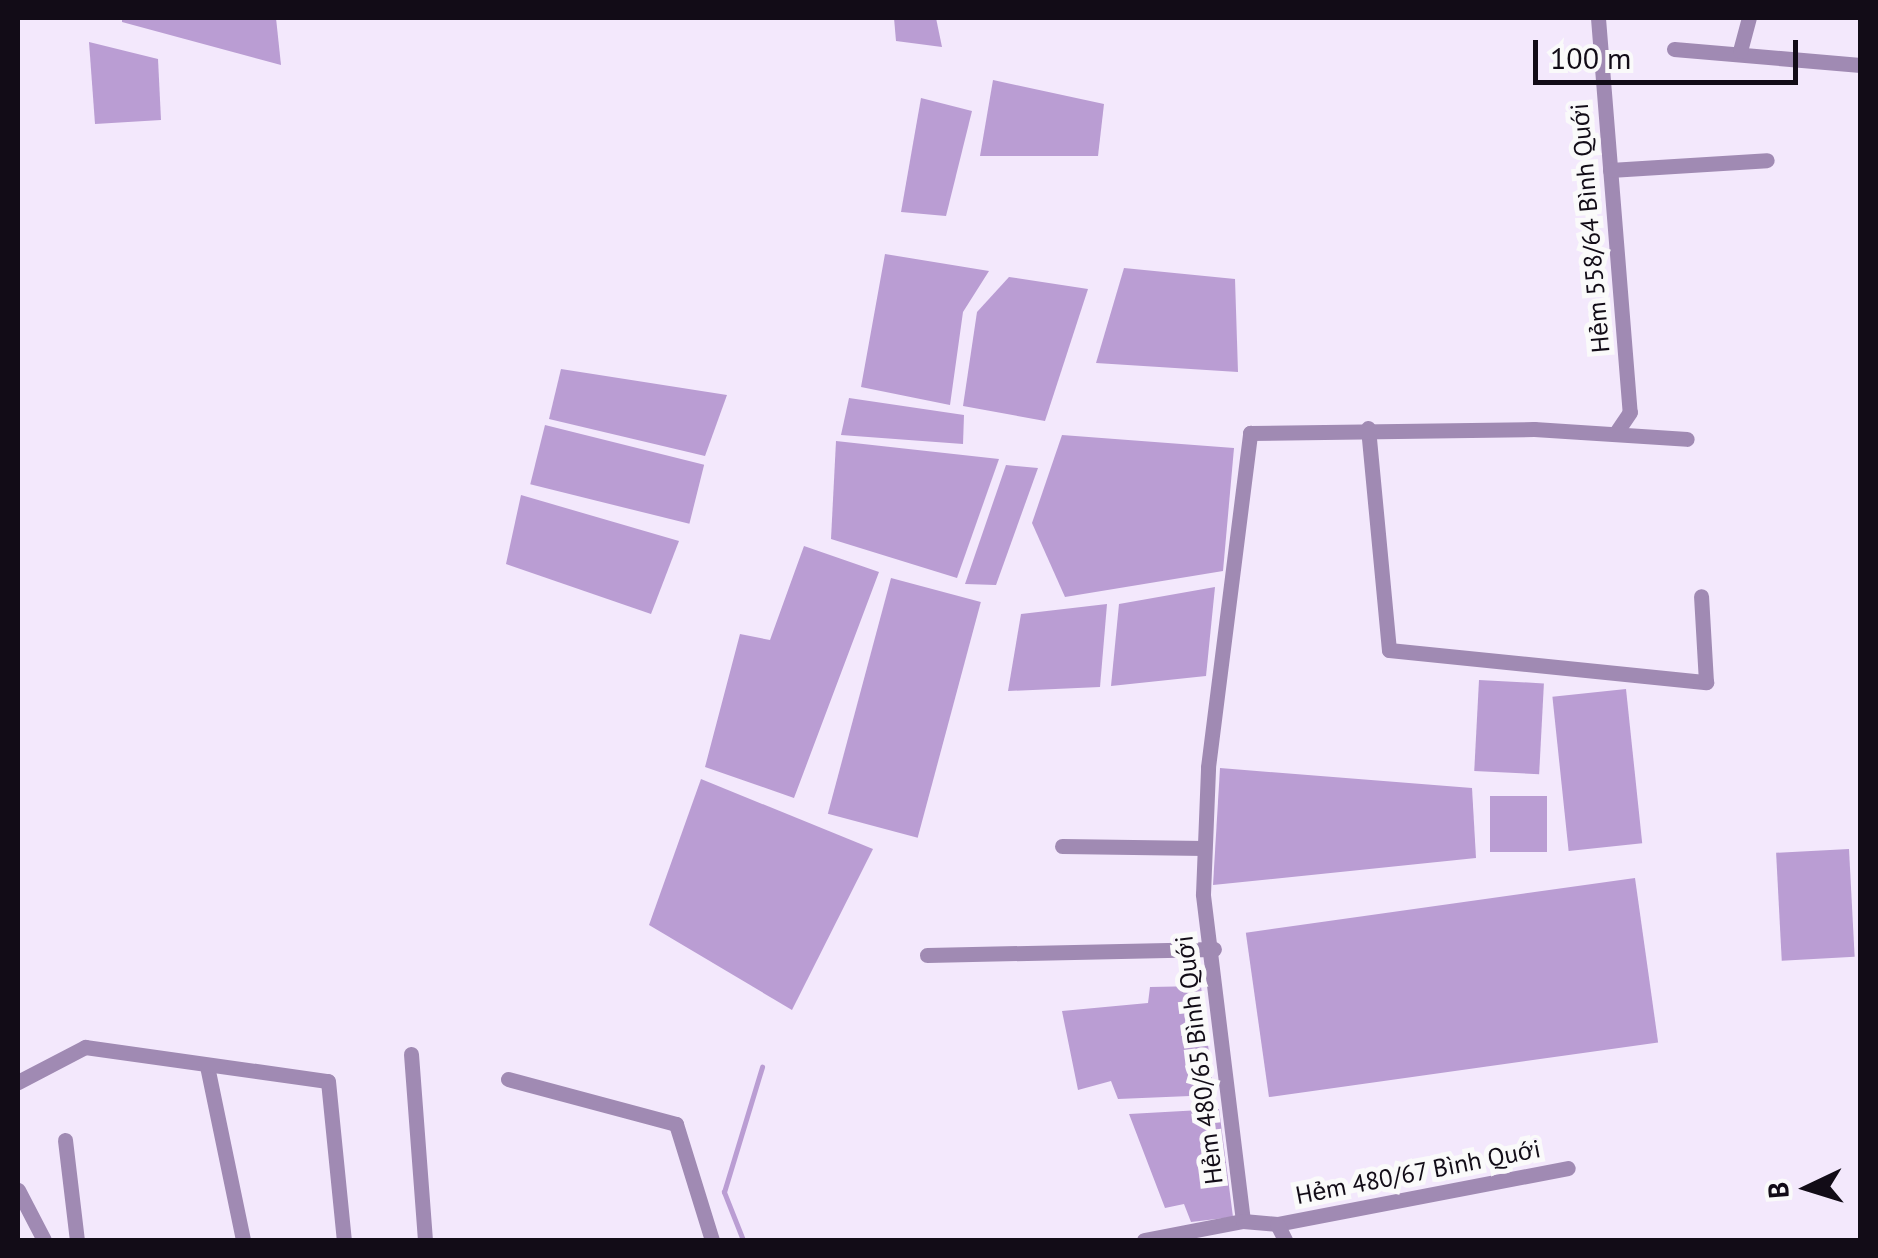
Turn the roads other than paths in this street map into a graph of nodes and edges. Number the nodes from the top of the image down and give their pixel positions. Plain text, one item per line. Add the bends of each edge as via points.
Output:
1 (1598, 18) edge
2 (1749, 18) edge
3 (1674, 49) dead end
4 (1740, 51) junction
5 (1860, 66) edge
6 (1767, 160) dead end
7 (1610, 170) junction
8 (1368, 428) junction
9 (1617, 431) junction
10 (1687, 439) dead end
11 (1701, 596) dead end
12 (1062, 846) dead end
13 (1204, 848) junction
14 (1214, 949) junction
15 (927, 955) dead end
16 (411, 1054) dead end
17 (207, 1066) junction
18 (508, 1079) dead end
19 (18, 1082) edge
20 (64, 1140) dead end
21 (1568, 1168) dead end
22 (18, 1190) edge
23 (1243, 1220) junction
24 (1277, 1224) junction
25 (44, 1240) edge
26 (77, 1240) edge
27 (243, 1240) edge
28 (344, 1240) edge
29 (425, 1240) edge
30 (712, 1240) edge
31 (1144, 1240) edge
32 (1285, 1240) edge

1 - 7 street, Hẻm 558/64 Bình Quới
2 - 4 street
3 - 4 street
4 - 5 street
6 - 7 street
7 - 9 street, Hẻm 558/64 Bình Quới via 1630,412
8 - 9 street
8 - 11 street via 1389,650 1706,682
8 - 13 street, Hẻm 480/65 Bình Quới via 1250,432
9 - 10 street
12 - 13 street
13 - 14 street, Hẻm 480/65 Bình Quới via 1203,894
14 - 15 street
14 - 23 street, Hẻm 480/65 Bình Quới
16 - 29 street
17 - 19 street via 85,1047
17 - 27 street
17 - 28 street via 328,1081
18 - 30 street via 676,1124
20 - 26 street
21 - 24 street, Hẻm 480/67 Bình Quới
22 - 25 street
23 - 24 street, Hẻm 480/67 Bình Quới
23 - 31 street, Hẻm 480/67 Bình Quới
24 - 32 street

